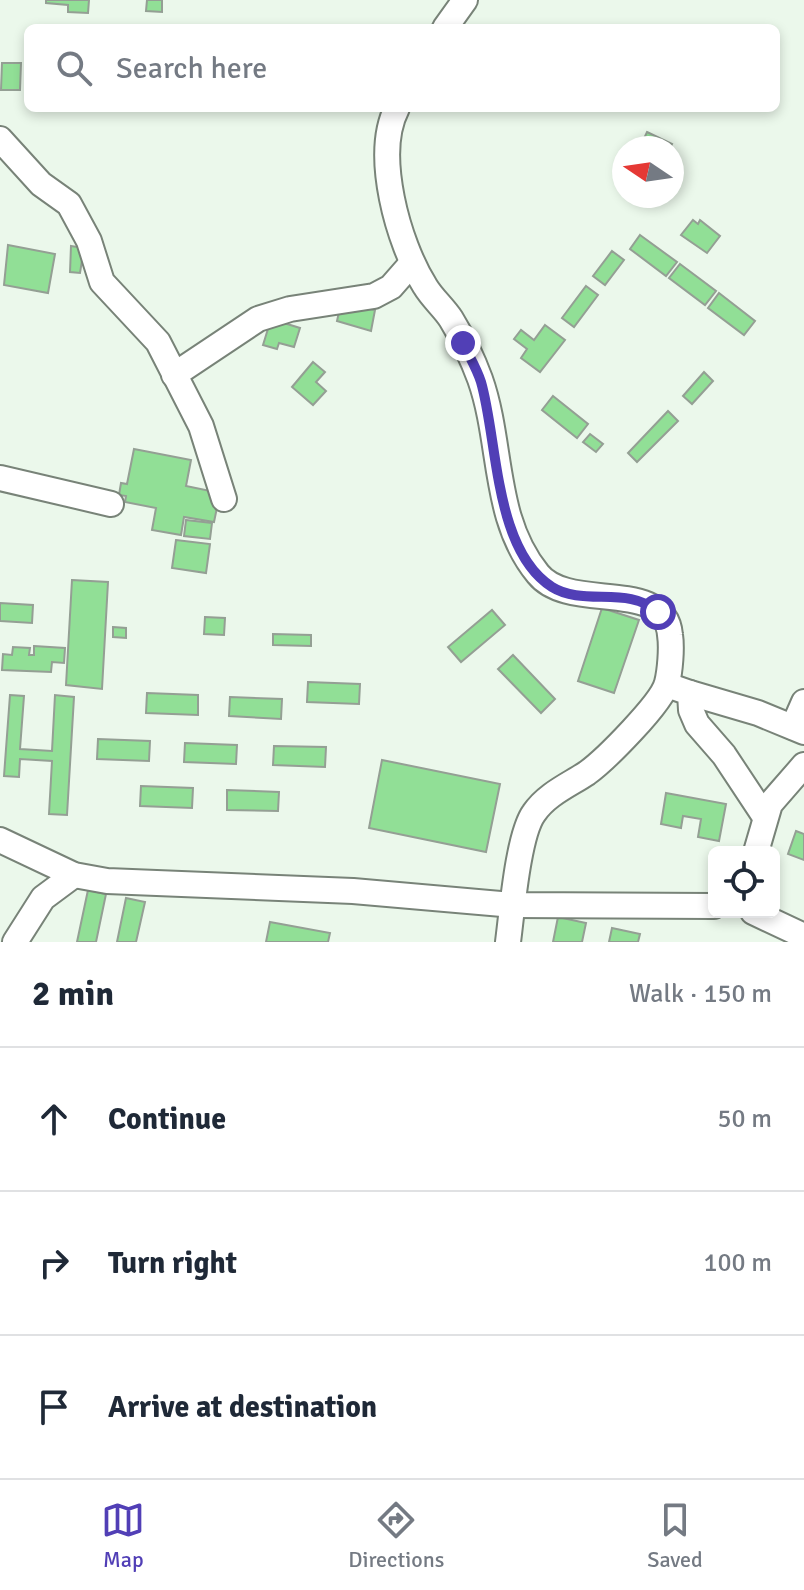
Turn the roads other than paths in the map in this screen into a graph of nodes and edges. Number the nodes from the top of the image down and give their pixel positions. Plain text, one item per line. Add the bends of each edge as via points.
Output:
1 (465, 0) edge
2 (448, 24) edge
3 (395, 112) edge
4 (0, 139) edge
5 (412, 263) junction
6 (174, 375) junction
7 (0, 478) edge
8 (224, 499) dead end
9 (111, 504) dead end
10 (678, 689) junction
11 (804, 702) edge
12 (798, 730) edge
13 (804, 765) edge
14 (765, 817) junction
15 (0, 840) edge
16 (758, 846) edge
17 (74, 875) junction
18 (513, 905) junction
19 (708, 906) edge
20 (766, 918) edge
21 (804, 936) edge
22 (15, 942) edge
23 (508, 942) edge

1 - 2 lane
3 - 5 lane via 385,151
4 - 6 lane via 41,184 69,204 89,241 102,282 158,342
5 - 6 lane via 391,287 374,296 258,319
5 - 10 lane via 451,319 480,380 507,517 538,576 569,595 650,605 670,634
6 - 8 lane via 201,426
7 - 9 lane
10 - 12 lane
10 - 14 lane
10 - 18 lane via 614,750 536,810 528,823
11 - 12 lane
13 - 14 lane via 778,791
14 - 16 lane
15 - 17 lane
17 - 18 lane
17 - 22 lane via 43,898
18 - 19 lane
18 - 23 lane
20 - 21 lane

